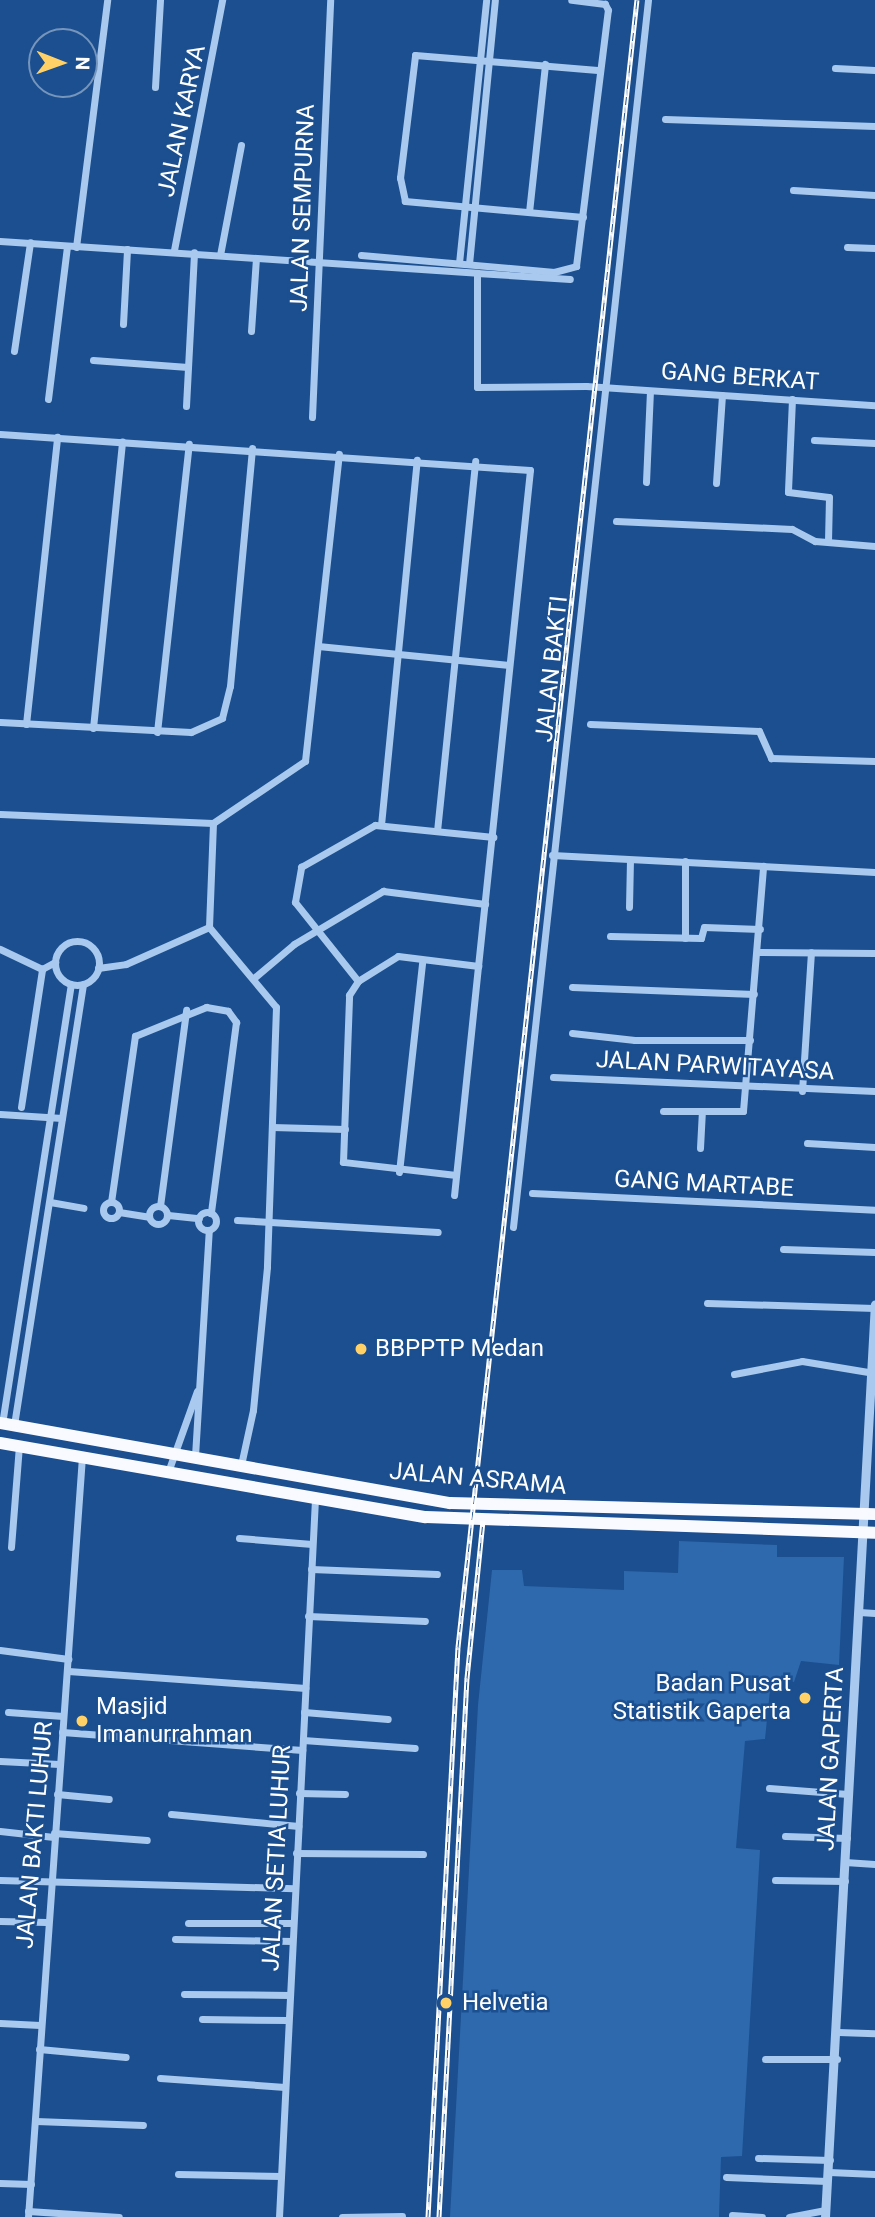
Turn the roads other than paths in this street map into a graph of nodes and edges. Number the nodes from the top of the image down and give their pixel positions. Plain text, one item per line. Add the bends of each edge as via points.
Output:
1 (107, 0) edge
2 (160, 0) edge
3 (222, 0) edge
4 (330, 0) edge
5 (486, 0) edge
6 (495, 0) edge
7 (571, 0) edge
8 (648, 0) edge
9 (484, 58) junction
10 (545, 64) junction
11 (835, 68) dead end
12 (597, 70) junction
13 (875, 70) edge
14 (155, 87) dead end
15 (665, 119) dead end
16 (875, 126) edge
17 (241, 145) dead end
18 (793, 190) dead end
19 (875, 195) edge
20 (463, 207) junction
21 (473, 208) junction
22 (529, 212) junction
23 (583, 217) junction
24 (0, 240) edge
25 (30, 242) junction
26 (67, 246) junction
27 (76, 247) junction
28 (847, 247) dead end
29 (875, 248) edge
30 (127, 249) junction
31 (174, 250) junction
32 (194, 252) junction
33 (220, 255) junction
34 (361, 255) dead end
35 (256, 258) junction
36 (322, 262) junction
37 (459, 263) junction
38 (469, 264) junction
39 (477, 273) junction
40 (570, 279) dead end
41 (123, 324) dead end
42 (251, 331) dead end
43 (14, 351) dead end
44 (93, 360) dead end
45 (188, 367) junction
46 (602, 387) junction
47 (650, 391) junction
48 (722, 395) junction
49 (48, 399) dead end
50 (792, 399) junction
51 (875, 405) edge
52 (186, 406) dead end
53 (312, 417) dead end
54 (0, 434) edge
55 (57, 437) junction
56 (814, 440) dead end
57 (122, 441) junction
58 (875, 443) edge
59 (188, 444) junction
60 (252, 448) junction
61 (339, 454) junction
62 (417, 460) junction
63 (475, 461) junction
64 (646, 482) dead end
65 (716, 484) dead end
66 (616, 521) dead end
67 (828, 541) junction
68 (875, 546) edge
69 (318, 646) junction
70 (398, 653) junction
71 (454, 657) junction
72 (509, 665) junction
73 (0, 722) edge
74 (26, 724) junction
75 (590, 724) dead end
76 (93, 728) junction
77 (157, 732) junction
78 (875, 761) edge
79 (0, 814) edge
80 (214, 823) junction
81 (381, 825) junction
82 (437, 831) junction
83 (493, 837) junction
84 (552, 855) junction
85 (630, 860) junction
86 (685, 861) junction
87 (763, 866) junction
88 (875, 872) edge
89 (485, 904) junction
90 (629, 907) dead end
91 (209, 927) junction
92 (760, 929) junction
93 (316, 931) junction
94 (610, 936) dead end
95 (685, 938) junction
96 (0, 949) edge
97 (759, 952) junction
98 (811, 952) junction
99 (875, 953) edge
100 (55, 962) junction
101 (422, 962) junction
102 (478, 966) junction
103 (98, 968) junction
104 (42, 969) junction
105 (255, 977) junction
106 (358, 981) junction
107 (71, 984) junction
108 (83, 984) junction
109 (572, 987) dead end
110 (754, 994) junction
111 (186, 1010) junction
112 (572, 1033) dead end
113 (750, 1040) junction
114 (553, 1077) dead end
115 (745, 1088) junction
116 (802, 1091) junction
117 (875, 1091) edge
118 (21, 1107) dead end
119 (663, 1111) dead end
120 (702, 1113) junction
121 (0, 1114) edge
122 (49, 1118) junction
123 (62, 1118) junction
124 (272, 1127) junction
125 (345, 1129) junction
126 (807, 1143) dead end
127 (875, 1147) edge
128 (700, 1148) dead end
129 (399, 1172) junction
130 (456, 1175) junction
131 (532, 1193) dead end
132 (454, 1195) dead end
133 (50, 1202) junction
134 (111, 1202) junction
135 (160, 1206) junction
136 (83, 1208) dead end
137 (875, 1210) edge
138 (119, 1212) junction
139 (211, 1213) junction
140 (168, 1215) junction
141 (149, 1217) junction
142 (199, 1218) junction
143 (237, 1220) dead end
144 (269, 1221) junction
145 (513, 1227) dead end
146 (209, 1230) junction
147 (438, 1232) dead end
148 (783, 1250) dead end
149 (875, 1252) edge
150 (707, 1303) dead end
151 (875, 1306) edge
152 (22, 1324) junction
153 (33, 1327) junction
154 (874, 1327) edge
155 (734, 1374) dead end
156 (867, 1375) junction
157 (199, 1388) junction
158 (6, 1424) edge
159 (863, 1430) junction
160 (875, 1430) edge
161 (186, 1431) junction
162 (198, 1434) junction
163 (0, 1443) edge
164 (19, 1444) junction
165 (172, 1453) junction
166 (82, 1455) junction
167 (195, 1456) junction
168 (241, 1465) junction
169 (168, 1472) junction
170 (315, 1500) junction
171 (868, 1513) edge
172 (868, 1533) edge
173 (239, 1538) dead end
174 (312, 1544) junction
175 (11, 1547) dead end
176 (311, 1569) junction
177 (437, 1574) dead end
178 (859, 1612) junction
179 (875, 1613) edge
180 (308, 1616) junction
181 (425, 1621) dead end
182 (0, 1650) edge
183 (68, 1659) junction
184 (68, 1671) junction
185 (305, 1688) junction
186 (8, 1712) dead end
187 (304, 1712) junction
188 (64, 1716) junction
189 (388, 1718) dead end
190 (62, 1732) junction
191 (303, 1740) junction
192 (415, 1748) dead end
193 (302, 1750) junction
194 (0, 1760) edge
195 (59, 1764) junction
196 (769, 1788) dead end
197 (299, 1793) junction
198 (57, 1794) junction
199 (345, 1794) dead end
200 (848, 1794) junction
201 (109, 1799) dead end
202 (171, 1814) dead end
203 (298, 1826) junction
204 (0, 1831) edge
205 (54, 1835) junction
206 (785, 1836) dead end
207 (846, 1838) junction
208 (147, 1840) dead end
209 (296, 1853) junction
210 (423, 1854) dead end
211 (845, 1862) junction
212 (875, 1864) edge
213 (0, 1880) edge
214 (775, 1880) dead end
215 (50, 1881) junction
216 (845, 1881) junction
217 (294, 1888) junction
218 (0, 1921) edge
219 (46, 1922) junction
220 (188, 1923) dead end
221 (292, 1923) junction
222 (175, 1939) dead end
223 (292, 1941) junction
224 (184, 1994) dead end
225 (290, 1995) junction
226 (202, 2019) dead end
227 (288, 2020) junction
228 (0, 2023) edge
229 (40, 2025) junction
230 (838, 2032) junction
231 (875, 2033) edge
232 (39, 2049) junction
233 (126, 2057) dead end
234 (765, 2059) dead end
235 (836, 2059) junction
236 (160, 2078) dead end
237 (285, 2087) junction
238 (36, 2121) junction
239 (143, 2125) dead end
240 (758, 2158) dead end
241 (830, 2160) junction
242 (178, 2174) dead end
243 (875, 2174) edge
244 (281, 2176) junction
245 (726, 2177) dead end
246 (828, 2177) junction
247 (0, 2183) edge
248 (31, 2184) junction
249 (28, 2214) edge
250 (825, 2214) edge
251 (732, 2215) dead end
252 (402, 2216) edge
253 (119, 2217) edge
254 (279, 2217) edge
255 (342, 2217) edge
256 (762, 2217) edge
257 (789, 2217) edge

1 - 27 street
2 - 14 street
3 - 31 street, JALAN KARYA
4 - 36 street, JALAN SEMPURNA
5 - 9 street
6 - 9 street
7 - 12 street via 605,4 608,10 604,64
8 - 46 street, JALAN BAKTI
9 - 10 street
9 - 20 street
9 - 20 street via 413,58 400,194 405,201
9 - 21 street
10 - 12 street
10 - 22 street
11 - 13 street
12 - 23 street
15 - 16 street
17 - 33 street
18 - 19 street
20 - 21 street
20 - 37 street
21 - 22 street
21 - 38 street
22 - 23 street
23 - 38 street via 572,270
24 - 25 street
25 - 26 street
25 - 43 street
26 - 27 street
26 - 49 street
27 - 30 street
28 - 29 street
30 - 31 street
30 - 41 street
31 - 32 street
32 - 33 street
32 - 45 street
33 - 35 street
34 - 37 street
35 - 36 street
35 - 42 street
36 - 39 street
36 - 53 street, JALAN SEMPURNA
37 - 38 street
39 - 40 street
39 - 46 street, GANG BERKAT via 475,385
44 - 45 street
45 - 52 street
46 - 47 street, GANG BERKAT
46 - 84 street, JALAN BAKTI
47 - 48 street, GANG BERKAT
47 - 64 street
48 - 50 street, GANG BERKAT
48 - 65 street
50 - 51 street, GANG BERKAT
50 - 67 street via 788,492 829,497
54 - 55 street
55 - 57 street
55 - 74 street
56 - 58 street
57 - 59 street
57 - 76 street
59 - 60 street
59 - 77 street
60 - 61 street
60 - 77 street via 225,715 202,731
61 - 62 street
61 - 69 street
62 - 63 street
62 - 70 street
63 - 71 street
63 - 72 street via 526,465 532,476
66 - 67 street via 792,529
67 - 68 street
69 - 70 street
69 - 80 street via 305,761
70 - 71 street
70 - 81 street
71 - 72 street
71 - 82 street
72 - 83 street
73 - 74 street
74 - 76 street
75 - 78 street via 759,731 771,758
76 - 77 street
79 - 80 street
80 - 91 street
81 - 82 street
81 - 93 street via 301,867 295,902
82 - 83 street
83 - 89 street
84 - 85 street
84 - 145 street, JALAN BAKTI
85 - 86 street
85 - 90 street
86 - 87 street
86 - 95 street
87 - 88 street
87 - 92 street
89 - 93 street via 383,891
89 - 102 street
91 - 103 street via 126,964
91 - 105 street
92 - 95 street via 704,927 702,938
92 - 97 street
93 - 105 street
93 - 106 street
94 - 95 street
96 - 104 street
97 - 98 street
97 - 110 street
98 - 99 street
98 - 116 street
100 - 103 street via 66,944 80,941 93,948
100 - 104 street
100 - 107 street
101 - 102 street
101 - 106 street via 398,956
101 - 129 street
102 - 130 street
103 - 108 street
104 - 118 street
105 - 124 street via 276,1007
106 - 125 street via 349,995
107 - 108 street
107 - 122 street
108 - 123 street
109 - 110 street
110 - 113 street
111 - 134 street via 138,1031 133,1040
111 - 135 street
111 - 139 street via 225,1010 236,1022
112 - 113 street via 641,1041
113 - 115 street
114 - 115 street, JALAN PARWITAYASA
115 - 116 street, JALAN PARWITAYASA
115 - 120 street via 742,1112
116 - 117 street, JALAN PARWITAYASA
119 - 120 street
120 - 128 street
121 - 122 street
122 - 123 street
122 - 152 street
123 - 133 street
124 - 125 street
124 - 144 street
125 - 129 street via 346,1165
126 - 127 street
129 - 130 street
130 - 132 street
131 - 137 street, GANG MARTABE
133 - 136 street
133 - 153 street
134 - 138 street
134 - 138 street via 105,1215
135 - 140 street
135 - 141 street
138 - 141 street
139 - 142 street
139 - 146 street via 216,1225
140 - 141 street via 159,1224
140 - 142 street
142 - 146 street
143 - 144 street
144 - 147 street
144 - 168 street via 250,1424
146 - 157 street
148 - 149 street
150 - 151 street
151 - 154 street, JALAN GAPERTA
152 - 153 street
152 - 158 street
153 - 158 street via 24,1375
154 - 156 street, JALAN GAPERTA
155 - 156 street via 802,1361
156 - 159 street, JALAN GAPERTA
157 - 161 street
157 - 162 street
158 - 165 highway, JALAN ASRAMA
159 - 160 street
159 - 171 street, JALAN GAPERTA
161 - 162 street
161 - 165 street
162 - 167 street
163 - 164 highway, JALAN ASRAMA
164 - 166 highway, JALAN ASRAMA
164 - 175 street
165 - 167 highway, JALAN ASRAMA
165 - 169 street
166 - 169 highway, JALAN ASRAMA
166 - 183 street, JALAN BAKTI LUHUR
167 - 168 highway, JALAN ASRAMA
168 - 171 highway, JALAN ASRAMA via 450,1503
169 - 170 highway, JALAN ASRAMA
170 - 172 highway, JALAN ASRAMA via 471,1521
170 - 174 street, JALAN SETIA LUHUR
171 - 172 street, JALAN GAPERTA
172 - 178 street, JALAN GAPERTA
173 - 174 street
174 - 176 street, JALAN SETIA LUHUR
176 - 177 street
176 - 180 street, JALAN SETIA LUHUR
178 - 179 street
178 - 200 street, JALAN GAPERTA
180 - 181 street
180 - 185 street, JALAN SETIA LUHUR
182 - 183 street
183 - 184 street, JALAN BAKTI LUHUR
184 - 185 street
184 - 188 street, JALAN BAKTI LUHUR
185 - 187 street, JALAN SETIA LUHUR
186 - 188 street
187 - 189 street
187 - 191 street, JALAN SETIA LUHUR
188 - 190 street, JALAN BAKTI LUHUR
190 - 193 street
190 - 195 street, JALAN BAKTI LUHUR
191 - 192 street
191 - 193 street, JALAN SETIA LUHUR
193 - 197 street, JALAN SETIA LUHUR
194 - 195 street
195 - 198 street, JALAN BAKTI LUHUR
196 - 200 street
197 - 199 street
197 - 203 street, JALAN SETIA LUHUR
198 - 201 street
198 - 205 street, JALAN BAKTI LUHUR
200 - 207 street, JALAN GAPERTA
202 - 203 street
203 - 209 street, JALAN SETIA LUHUR
204 - 205 street
205 - 208 street
205 - 215 street, JALAN BAKTI LUHUR
206 - 207 street
207 - 211 street, JALAN GAPERTA
209 - 210 street
209 - 217 street, JALAN SETIA LUHUR
211 - 212 street
211 - 216 street, JALAN GAPERTA
213 - 215 street
214 - 216 street
215 - 217 street
215 - 219 street, JALAN BAKTI LUHUR
216 - 230 street, JALAN GAPERTA
217 - 221 street, JALAN SETIA LUHUR
218 - 219 street
219 - 229 street, JALAN BAKTI LUHUR
220 - 221 street
221 - 223 street, JALAN SETIA LUHUR
222 - 223 street
223 - 225 street, JALAN SETIA LUHUR
224 - 225 street
225 - 227 street, JALAN SETIA LUHUR
226 - 227 street
227 - 237 street, JALAN SETIA LUHUR
228 - 229 street
229 - 232 street, JALAN BAKTI LUHUR
230 - 231 street
230 - 235 street, JALAN GAPERTA
232 - 233 street
232 - 238 street, JALAN BAKTI LUHUR
234 - 235 street
235 - 241 street, JALAN GAPERTA
236 - 237 street
237 - 244 street, JALAN SETIA LUHUR
238 - 239 street
238 - 248 street, JALAN BAKTI LUHUR
240 - 241 street
241 - 246 street, JALAN GAPERTA
242 - 244 street
243 - 246 street
244 - 254 street, JALAN SETIA LUHUR
245 - 246 street
246 - 250 street, JALAN GAPERTA
247 - 248 street
248 - 249 street, JALAN BAKTI LUHUR
249 - 253 street
250 - 257 street
251 - 256 street
252 - 255 street

